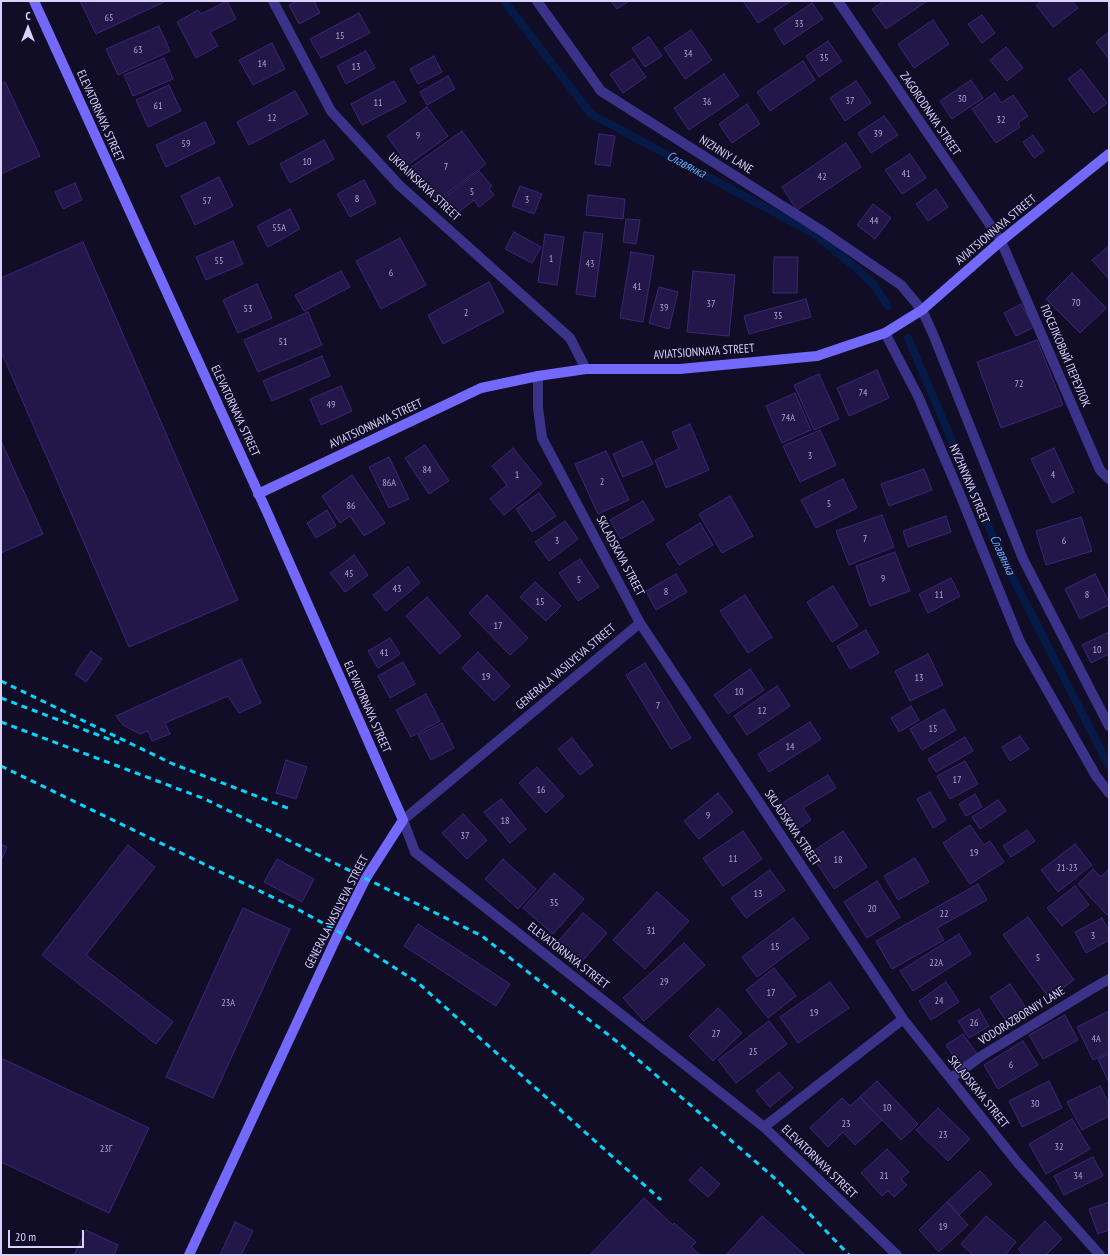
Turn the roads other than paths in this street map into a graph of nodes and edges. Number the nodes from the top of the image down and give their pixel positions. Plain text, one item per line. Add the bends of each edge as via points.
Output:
1 (34, 1) edge
2 (273, 1) edge
3 (537, 1) edge
4 (838, 1) edge
5 (1109, 154) edge
6 (1001, 241) junction
7 (922, 310) junction
8 (885, 333) junction
9 (586, 369) junction
10 (538, 376) junction
11 (1109, 479) edge
12 (258, 494) junction
13 (640, 623) junction
14 (1109, 726) edge
15 (1109, 793) edge
16 (403, 820) junction
17 (1109, 980) edge
18 (903, 1019) junction
19 (951, 1078) junction
20 (764, 1127) junction
21 (189, 1255) edge
22 (897, 1255) edge
23 (1100, 1255) edge

1 - 12 main road, ELEVATORNAYA STREET
2 - 9 street, UKRAINSKAYA STREET via 330,112 399,185 570,338
3 - 7 street, NIZHNIY LANE via 601,91 881,271 901,285
4 - 6 street, ZAGORODNAYA STREET
5 - 6 main road, AVIATSIONNAYA STREET
6 - 7 main road, AVIATSIONNAYA STREET
6 - 11 street, ПОСЕЛКОВЫЙ ПЕРЕУЛОК via 1100,470
7 - 8 main road, AVIATSIONNAYA STREET
7 - 14 street, NYZHNYAYA STREET via 1022,559
8 - 9 main road, AVIATSIONNAYA STREET via 817,356 680,369
8 - 15 street, NYZHNYAYA STREET via 918,396 1020,642 1096,776
9 - 10 main road, AVIATSIONNAYA STREET
10 - 12 main road, AVIATSIONNAYA STREET via 481,388
10 - 13 street, SKLADSKAYA STREET via 538,408 542,438
12 - 16 main road, ELEVATORNAYA STREET
13 - 16 street, GENERALA VASILYEVA STREET
13 - 18 street, SKLADSKAYA STREET
16 - 20 street, ELEVATORNAYA STREET via 415,852
16 - 21 main road, GENERALA VASILYEVA STREET via 366,878 339,932
17 - 19 street, VODORAZBORNIY LANE via 983,1055
18 - 19 street, SKLADSKAYA STREET
18 - 20 street
19 - 23 street, SKLADSKAYA STREET via 1018,1162
20 - 22 street, ELEVATORNAYA STREET

